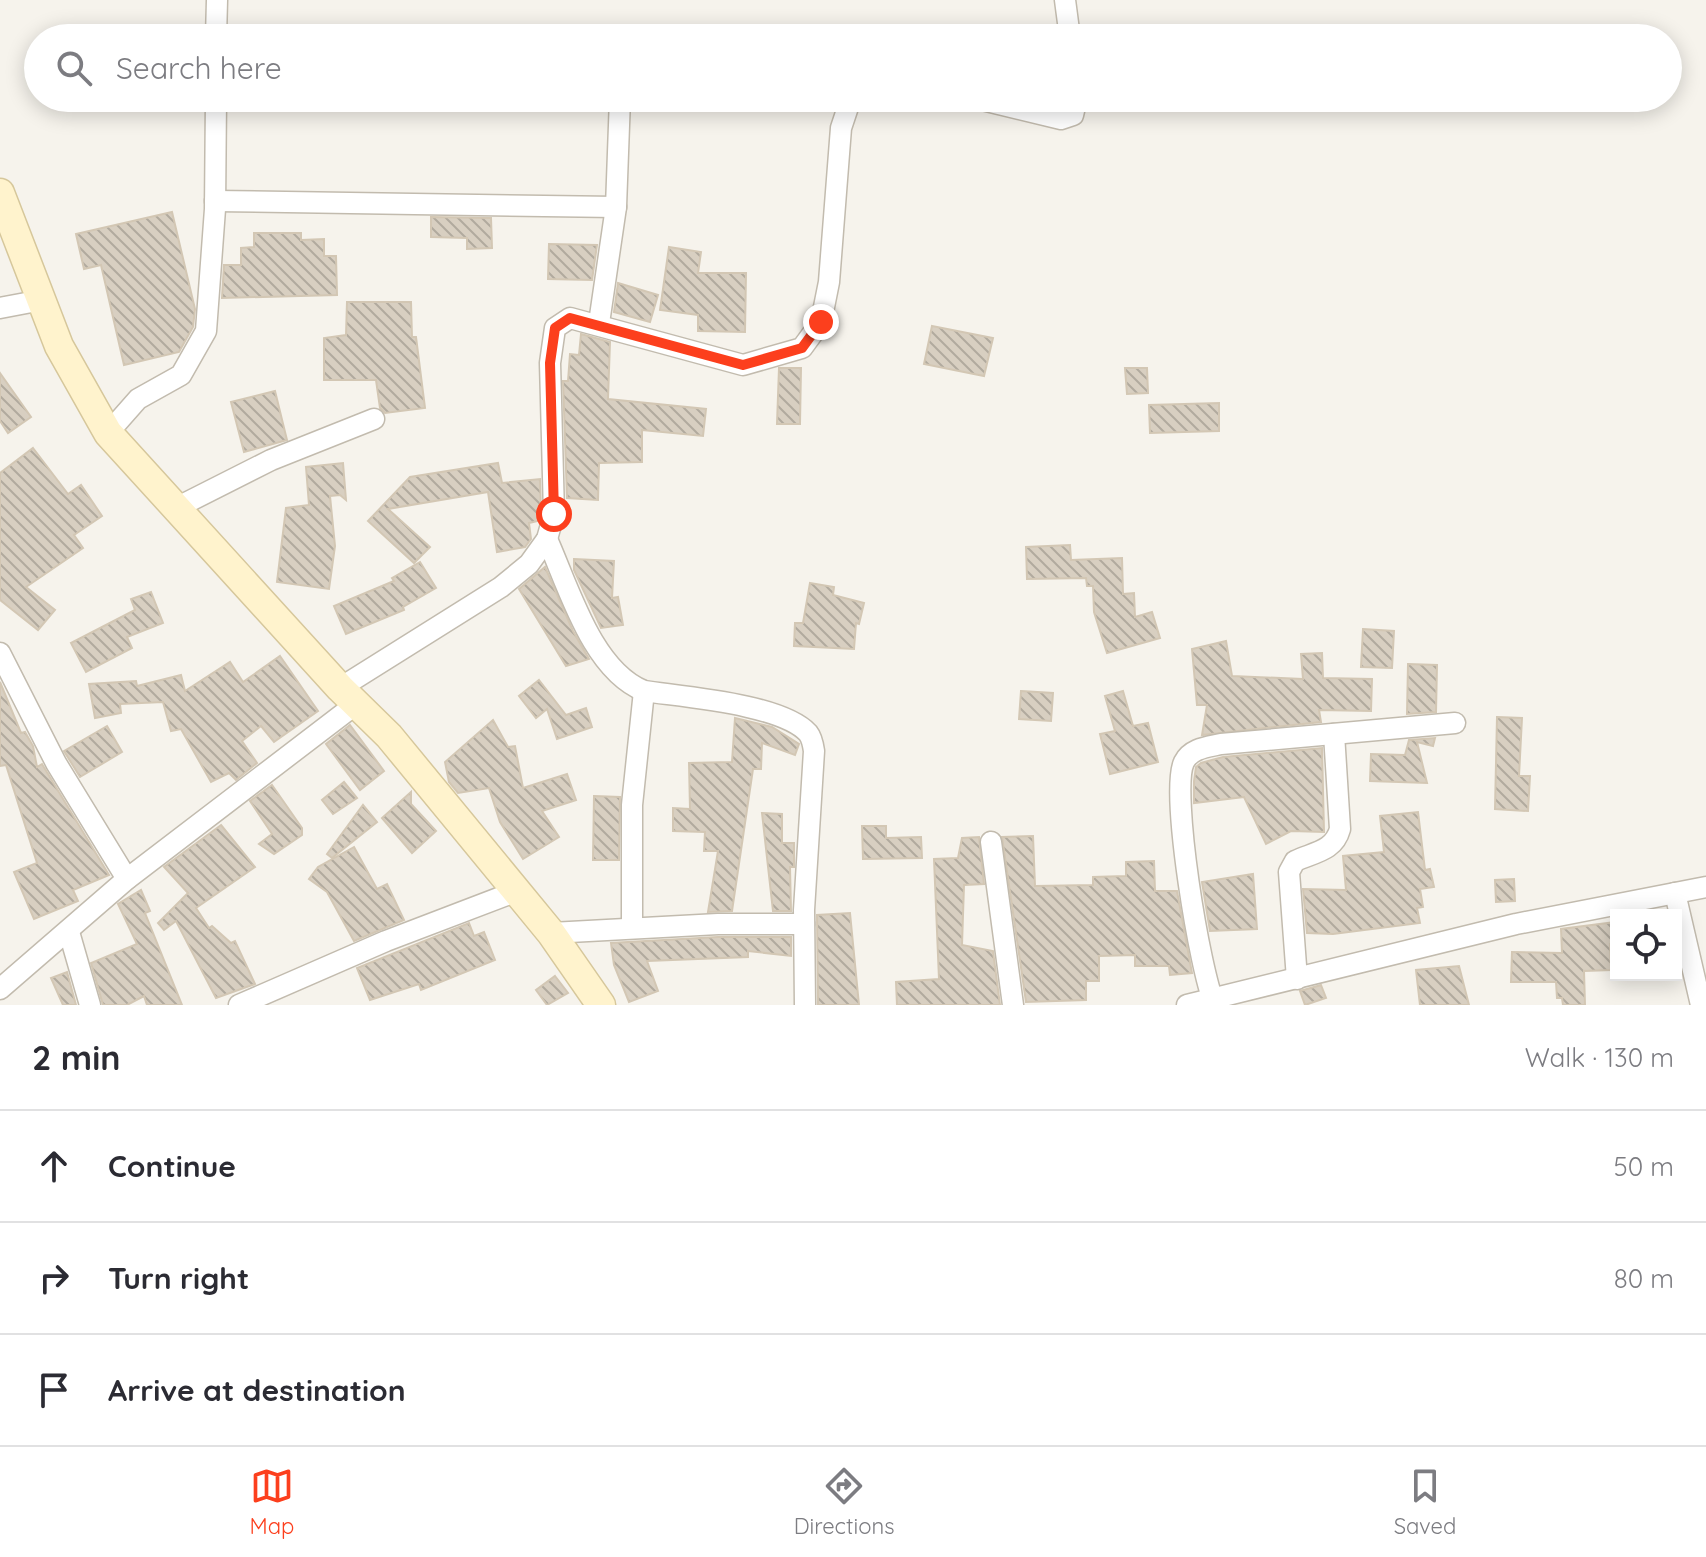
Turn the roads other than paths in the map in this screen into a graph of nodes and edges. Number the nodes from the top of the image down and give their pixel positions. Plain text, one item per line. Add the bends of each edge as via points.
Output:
1 (217, 0) edge
2 (1065, 0) edge
3 (216, 24) edge
4 (1068, 24) edge
5 (216, 112) edge
6 (619, 112) edge
7 (846, 112) edge
8 (1032, 112) edge
9 (1074, 112) edge
10 (0, 193) edge
11 (215, 201) junction
12 (616, 207) junction
13 (42, 300) junction
14 (0, 308) edge
15 (599, 323) junction
16 (374, 419) dead end
17 (108, 433) junction
18 (176, 508) junction
19 (547, 539) junction
20 (0, 653) edge
21 (644, 691) junction
22 (348, 696) junction
23 (1455, 723) dead end
24 (1334, 734) junction
25 (991, 842) dead end
26 (127, 879) junction
27 (1706, 887) edge
28 (517, 891) junction
29 (1675, 893) junction
30 (804, 924) junction
31 (632, 927) junction
32 (69, 932) junction
33 (551, 933) junction
34 (1297, 979) junction
35 (2, 980) edge
36 (1214, 1003) edge
37 (90, 1005) edge
38 (239, 1005) edge
39 (601, 1005) edge
40 (805, 1005) edge
41 (1013, 1005) edge
42 (1187, 1005) edge
43 (1701, 1005) edge

1 - 3 street
2 - 4 street
5 - 11 street
6 - 12 street
7 - 15 street via 829,282 821,322 802,348 743,365
8 - 9 street via 1061,119
10 - 13 street
11 - 12 street
11 - 17 street via 206,331 181,375 138,399
12 - 15 street
13 - 14 street
13 - 17 street via 59,346
15 - 19 street via 570,318 555,328 550,363 554,514
16 - 18 street via 271,460
17 - 18 street
18 - 22 street
19 - 21 street via 613,672
19 - 22 street via 529,564 501,587
20 - 26 street via 56,763
21 - 30 street via 759,710 811,735
21 - 31 street via 632,805
22 - 26 street
22 - 28 street via 389,736
23 - 24 street
24 - 34 street via 1337,841 1295,861 1289,872
24 - 36 street via 1221,744 1197,749 1185,759 1180,776 1182,821 1199,949
25 - 41 street
26 - 32 street
27 - 29 street
28 - 33 street
28 - 38 street
29 - 34 street via 1516,924
29 - 43 street
30 - 31 street
30 - 40 street
31 - 33 street
32 - 35 street
32 - 37 street
33 - 39 street
34 - 36 street
36 - 42 street

